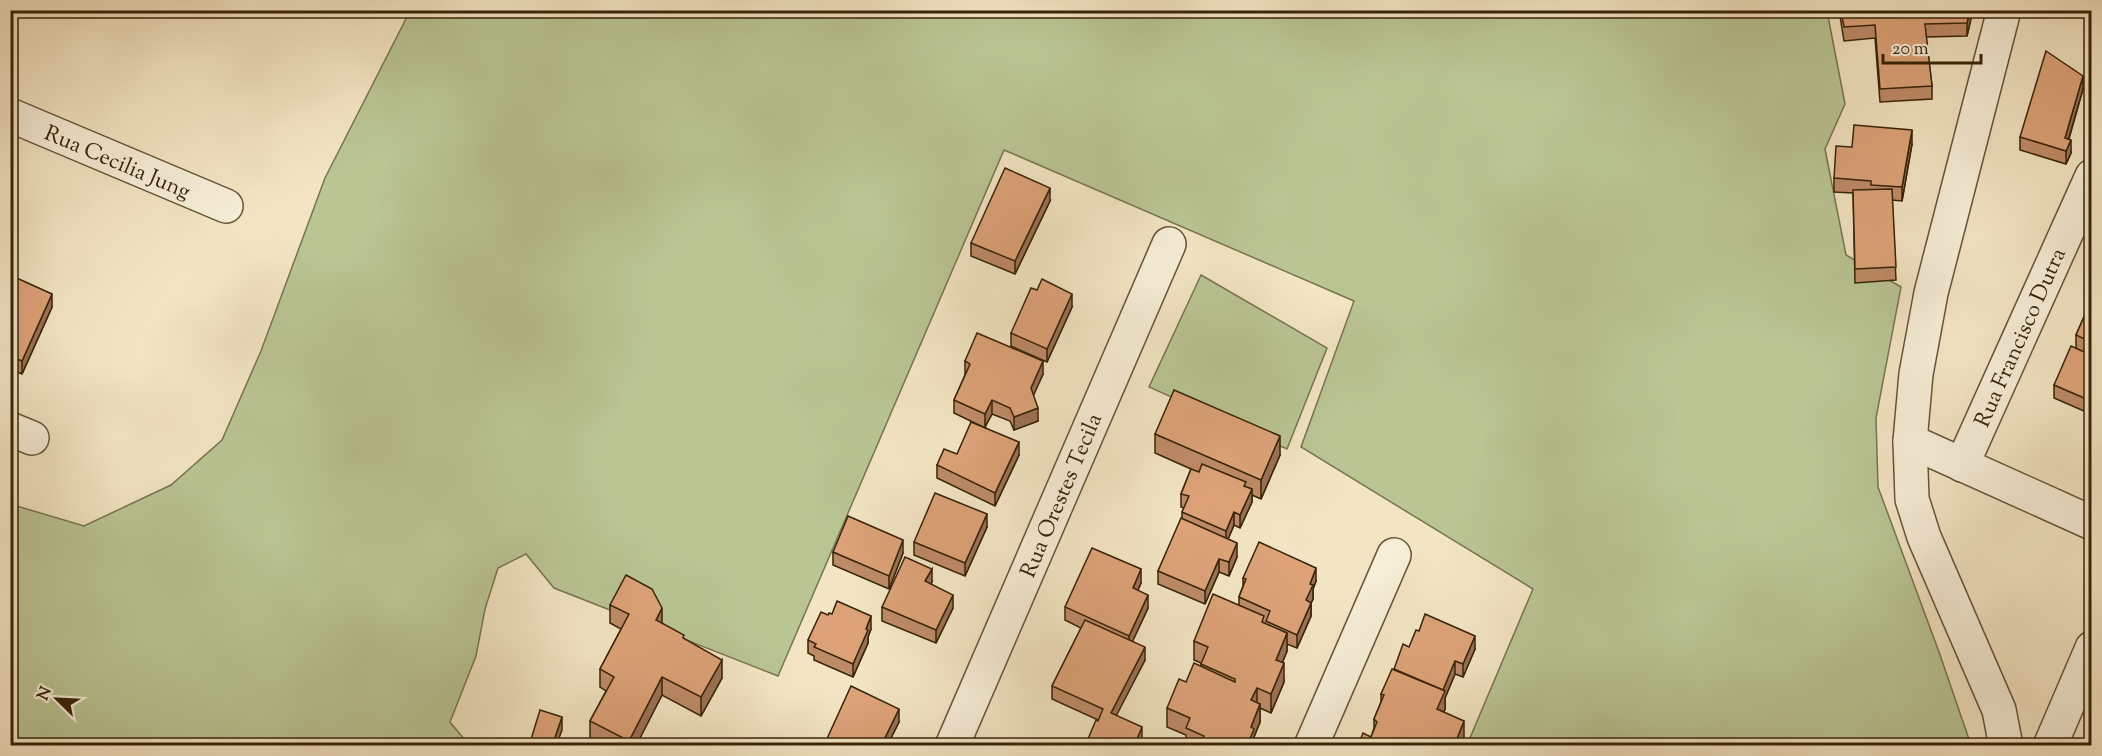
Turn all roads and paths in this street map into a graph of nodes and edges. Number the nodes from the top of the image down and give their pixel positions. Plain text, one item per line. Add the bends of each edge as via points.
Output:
1 (2004, 10) edge
2 (10, 115) edge
3 (2091, 176) edge
4 (226, 206) dead end
5 (1169, 244) dead end
6 (1910, 441) junction
7 (1962, 465) junction
8 (2091, 523) edge
9 (1394, 555) dead end
10 (2091, 648) edge
11 (952, 746) edge
12 (1311, 746) edge
13 (2006, 746) edge
14 (2050, 746) edge

1 - 6 street via 1931,293 1916,374
2 - 4 street, Rua Cecilia Jung
3 - 7 street, Rua Francisco Dutra
5 - 11 street, Rua Orestes Tecila
6 - 7 street
6 - 13 street via 1912,499 1924,537 1999,710
7 - 8 street
9 - 12 street
10 - 14 street

